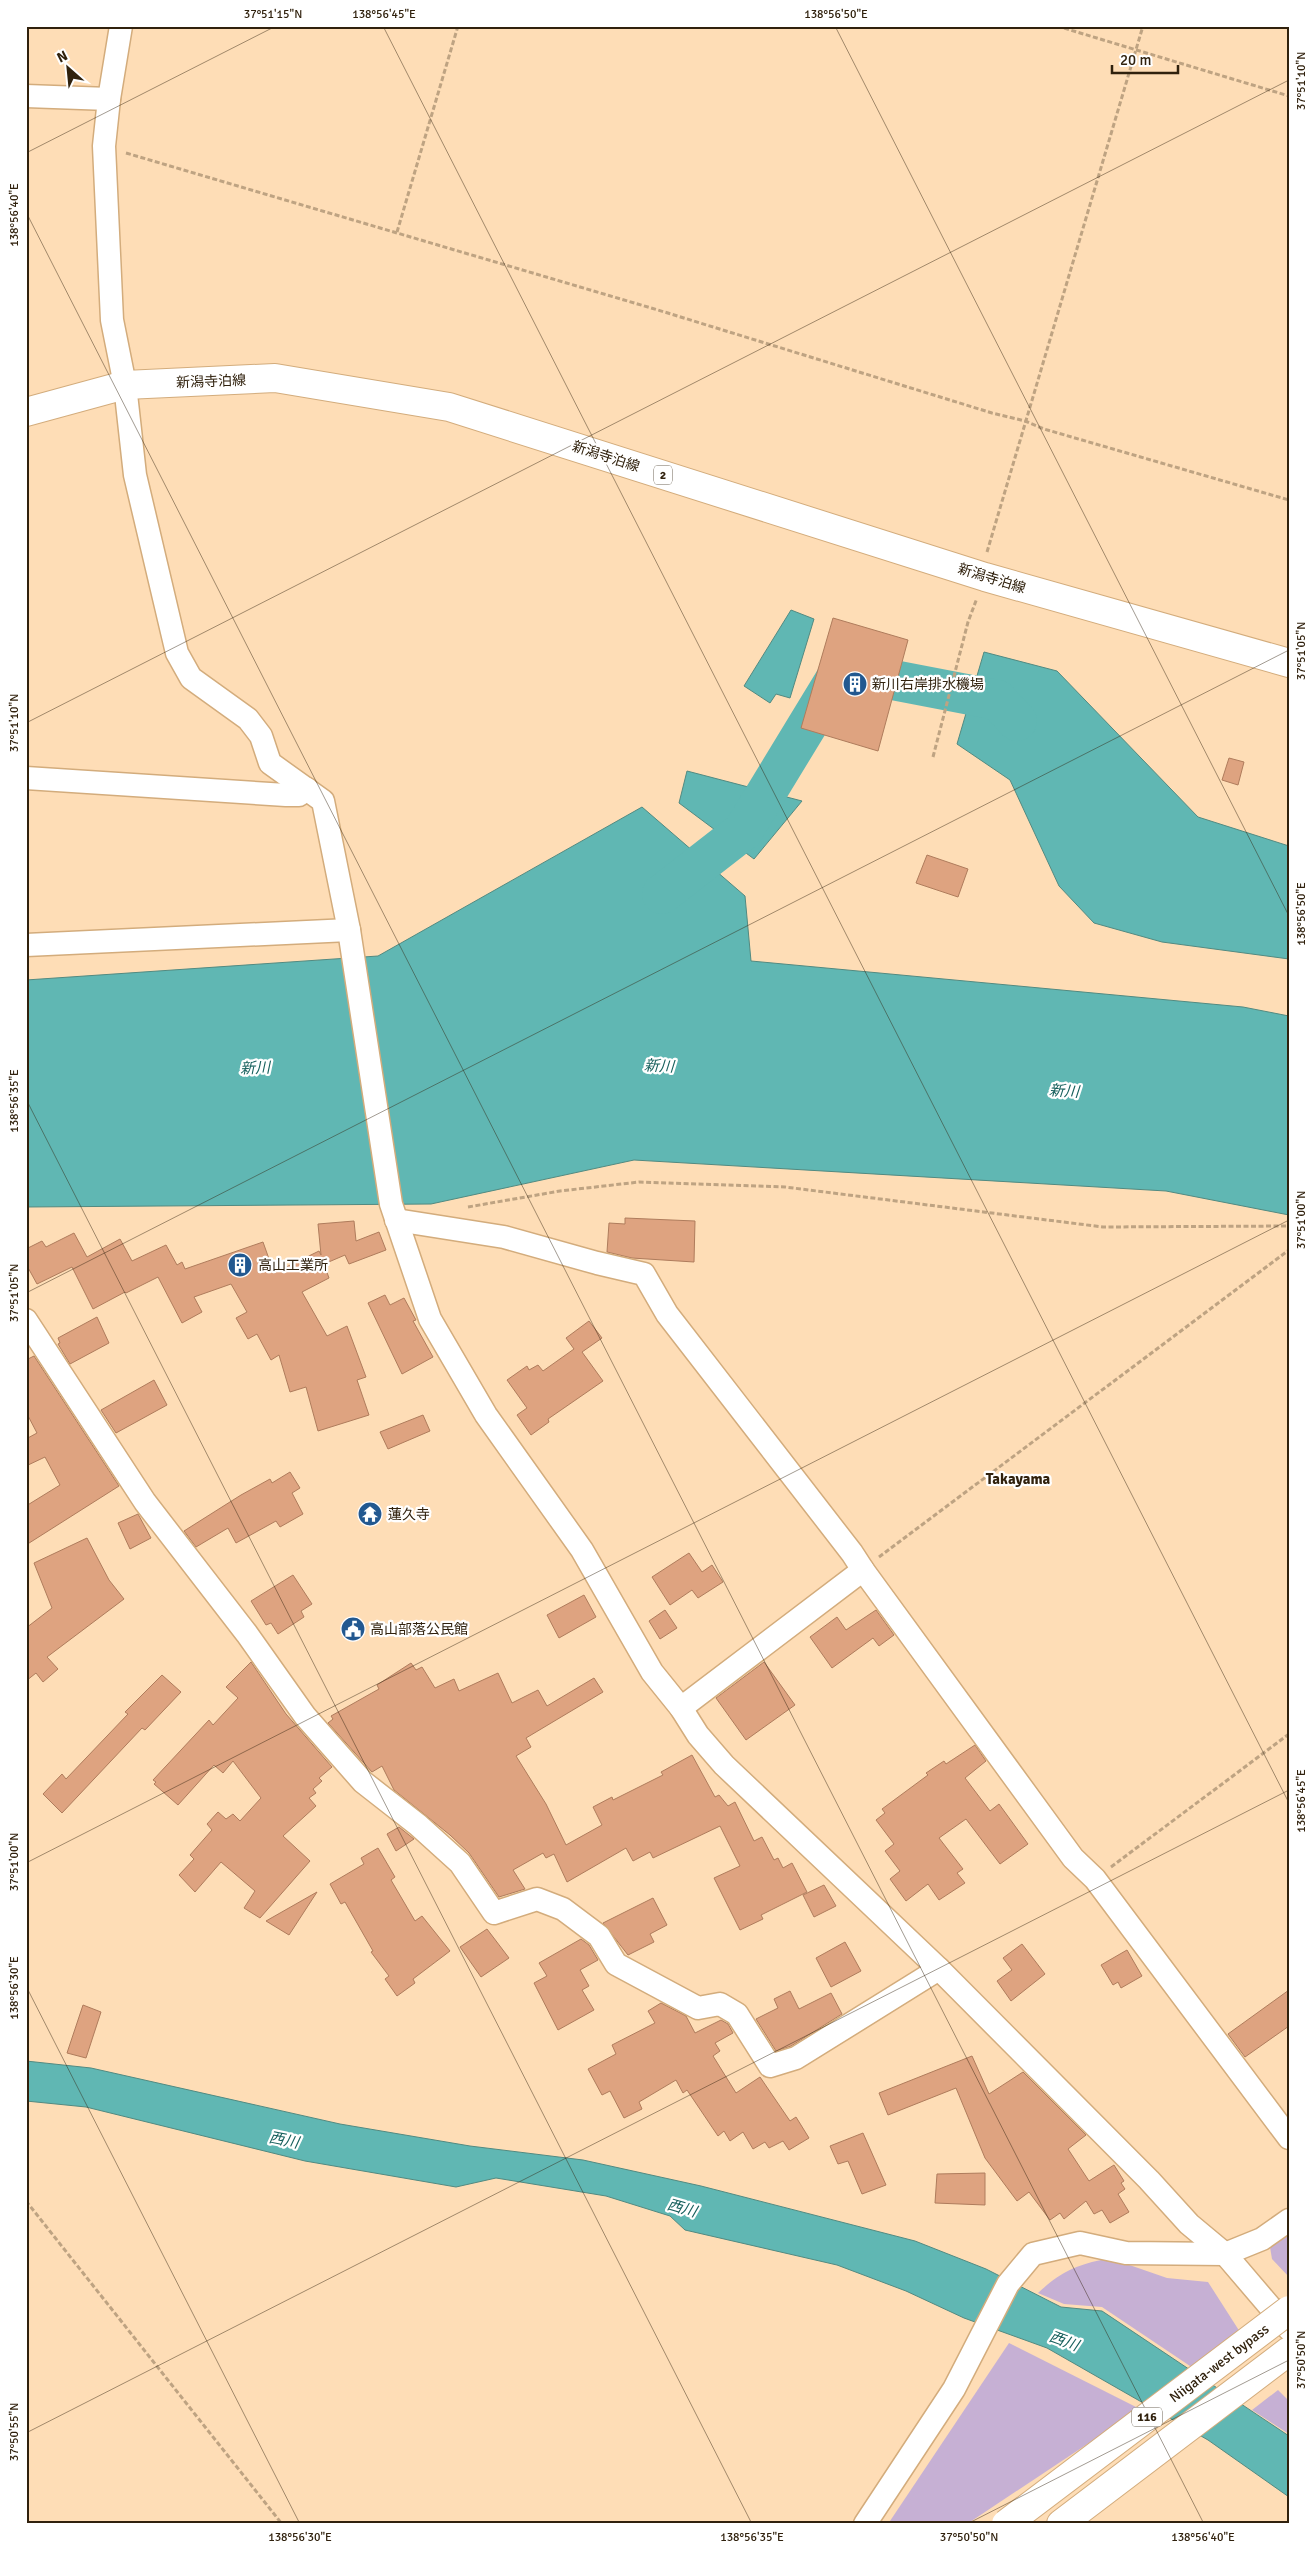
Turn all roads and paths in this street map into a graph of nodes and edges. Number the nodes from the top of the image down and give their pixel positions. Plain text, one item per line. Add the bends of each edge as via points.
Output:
1 (121, 26) edge
2 (458, 26) edge
3 (1057, 26) edge
4 (1142, 26) edge
5 (1135, 51) junction
6 (26, 96) edge
7 (1289, 96) edge
8 (109, 99) junction
9 (104, 146) junction
10 (397, 232) junction
11 (125, 385) junction
12 (26, 412) edge
13 (1025, 421) junction
14 (1289, 500) edge
15 (985, 577) junction
16 (1289, 663) edge
17 (933, 757) dead end
18 (26, 778) edge
19 (315, 795) junction
20 (350, 930) junction
21 (26, 945) edge
22 (463, 1208) dead end
23 (393, 1212) junction
24 (1289, 1226) edge
25 (1289, 1250) edge
26 (26, 1320) edge
27 (863, 1570) junction
28 (680, 1708) junction
29 (1289, 1734) edge
30 (1095, 1879) junction
31 (939, 1969) junction
32 (1289, 2138) edge
33 (26, 2201) edge
34 (1289, 2220) edge
35 (1224, 2254) junction
36 (1289, 2310) edge
37 (1289, 2329) edge
38 (1289, 2351) edge
39 (282, 2524) edge
40 (865, 2524) edge
41 (1006, 2524) edge
42 (1061, 2524) edge

1 - 8 street
2 - 10 path
3 - 5 path
4 - 5 path
5 - 7 path
5 - 13 path
6 - 8 street
8 - 9 street
9 - 10 path
9 - 11 street via 112,320
10 - 13 path
11 - 12 main road, 新潟寺泊線 / 2
11 - 15 main road, 新潟寺泊線 / 2 via 276,378 449,406
11 - 19 street via 135,475 178,653 190,678 248,718 261,736 270,762
13 - 14 path
13 - 15 path via 986,557
15 - 16 main road, 新潟寺泊線 / 2
15 - 17 path via 968,622
18 - 19 street
19 - 20 street
20 - 21 street
20 - 23 street
22 - 24 path via 560,1191 639,1182 785,1187 1103,1227
23 - 27 street via 644,1274 667,1314
23 - 28 street via 430,1319 481,1407 582,1550 652,1672
25 - 27 path
26 - 31 street via 145,1502 247,1634 305,1716 364,1782 460,1862 494,1913 537,1898 563,1909 599,1936 616,1964 698,2008 720,2004 737,2014 770,2066 796,2058
27 - 28 street
27 - 30 street via 1073,1858
28 - 31 street via 698,1736 724,1765
29 - 30 path
30 - 32 street
31 - 35 street via 1189,2224
33 - 39 path
34 - 35 street via 1262,2239
35 - 37 street
35 - 40 street via 1126,2253 1080,2243 1034,2254 1008,2284 954,2390
36 - 41 main road, Niigata-west bypass / 116, bridge
38 - 42 main road, 116

